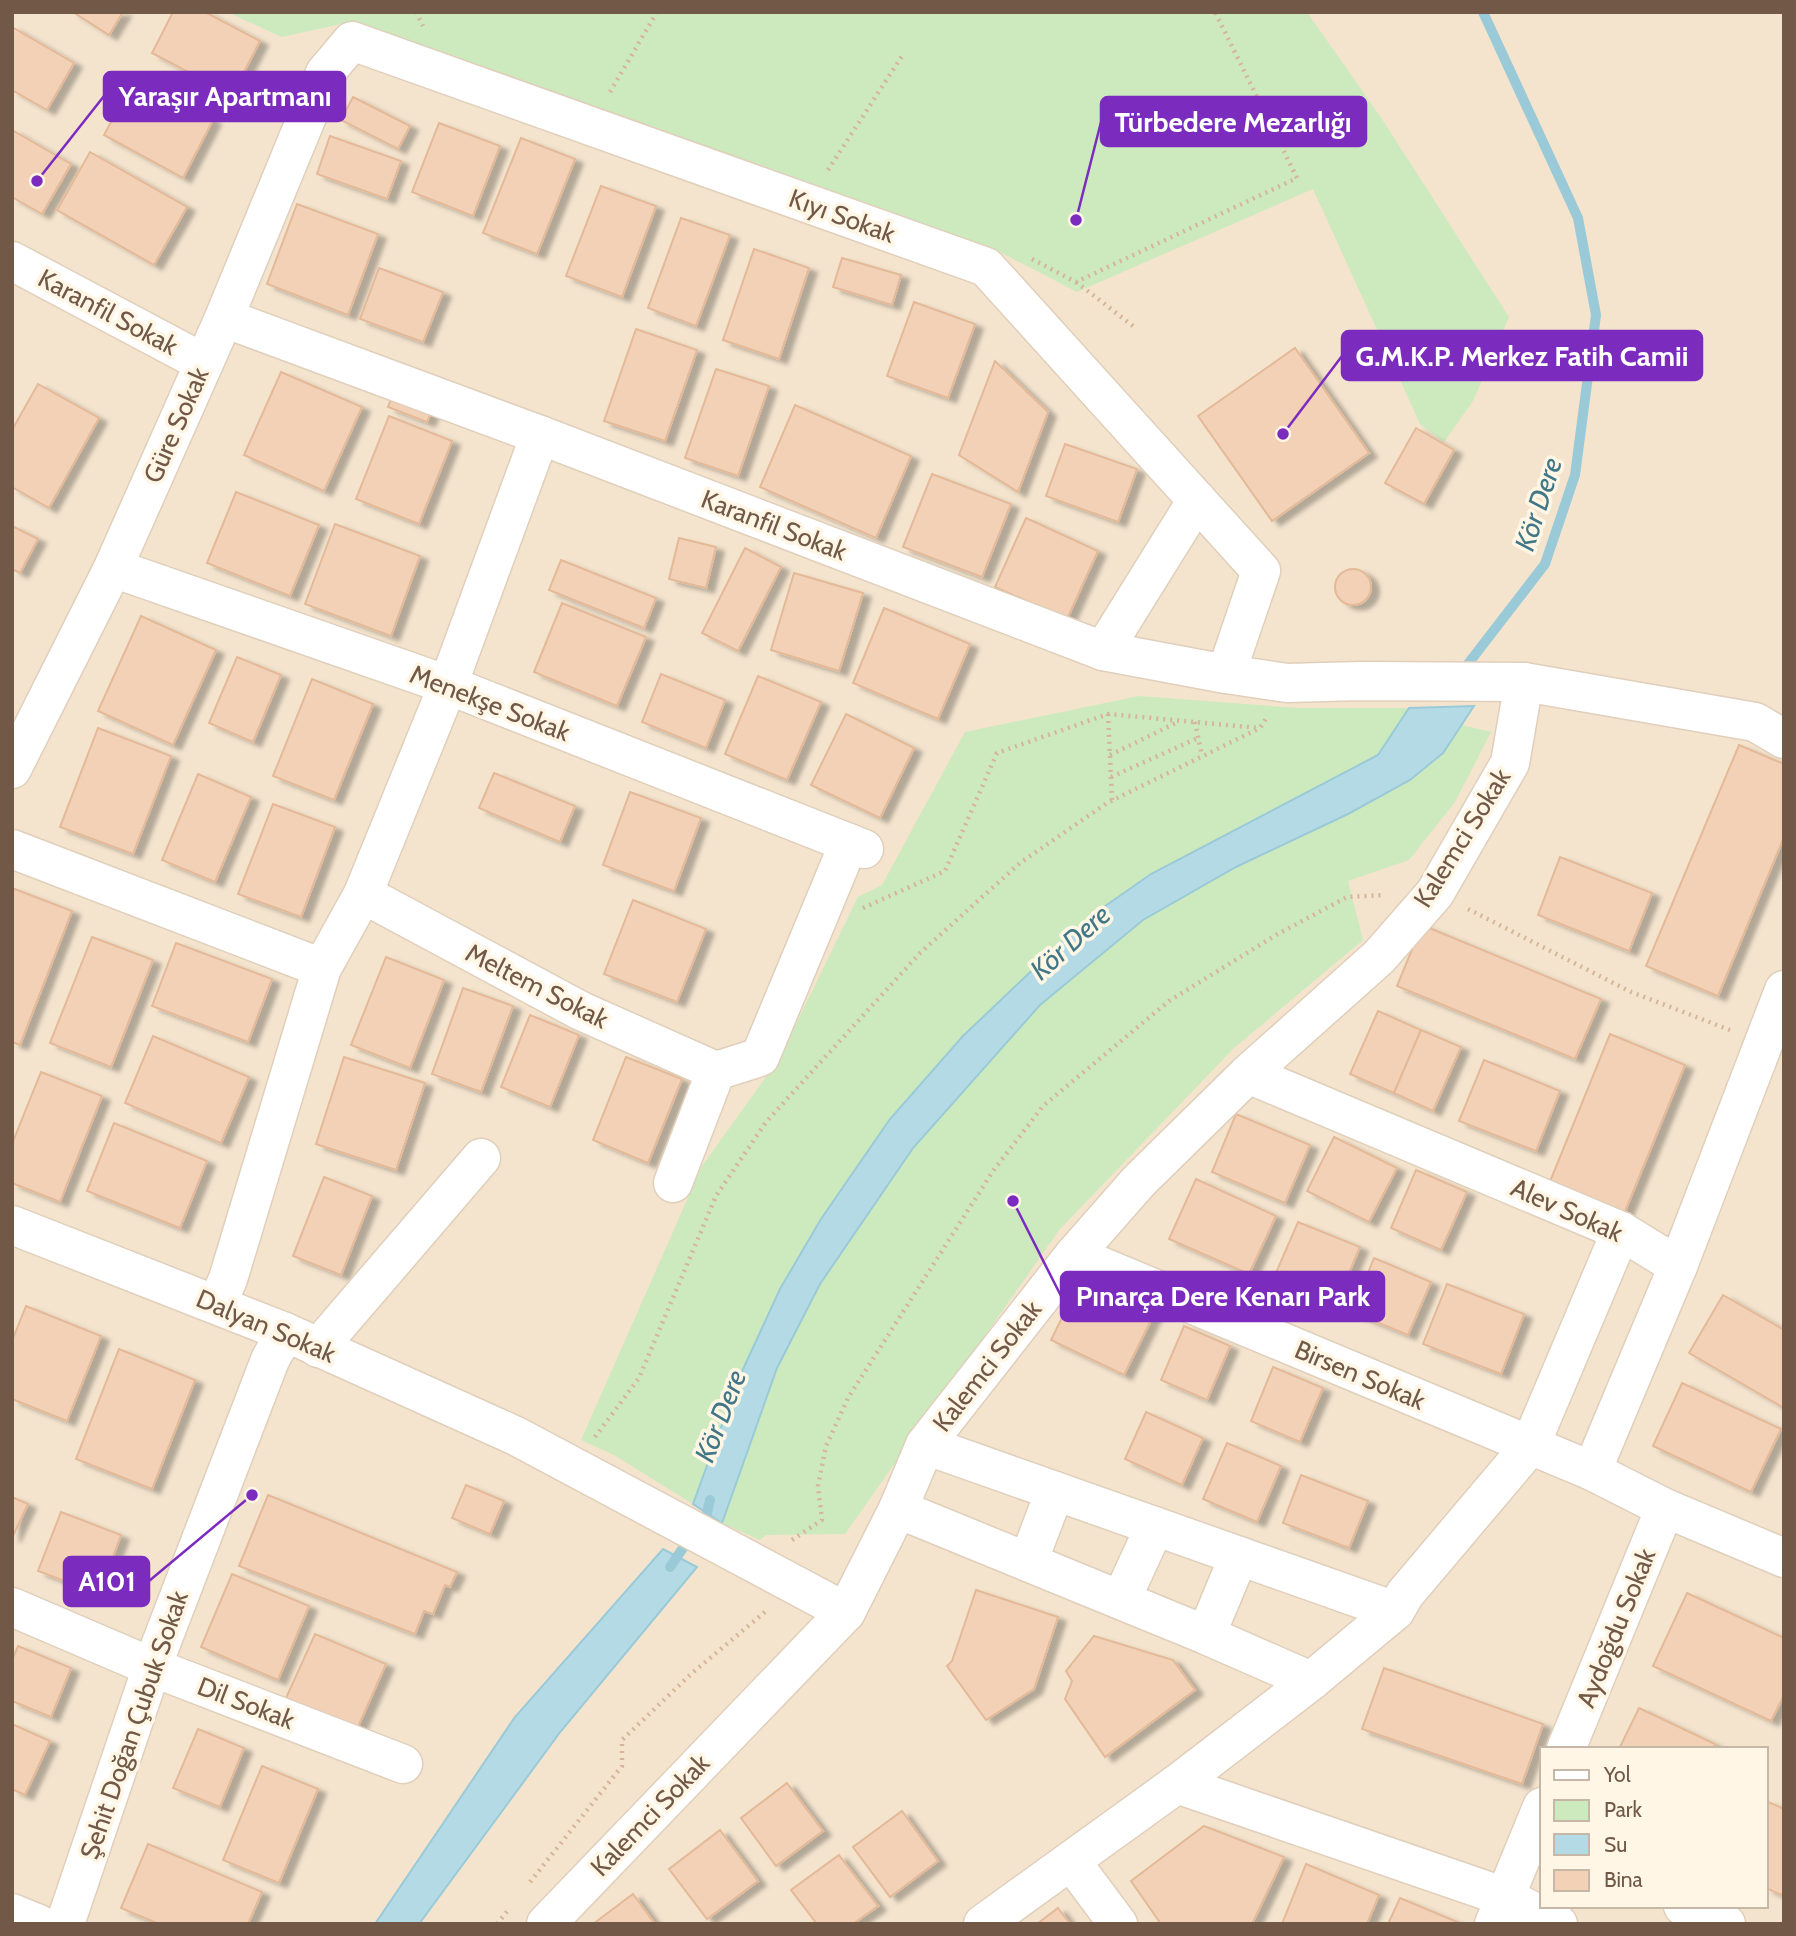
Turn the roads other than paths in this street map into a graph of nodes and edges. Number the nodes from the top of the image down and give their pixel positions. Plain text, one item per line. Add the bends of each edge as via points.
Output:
1 (325, 74) joint
2 (12, 261) edge
3 (224, 318) junction
4 (204, 363) junction
5 (540, 435) junction
6 (1197, 500) junction
7 (113, 568) junction
8 (1103, 652) junction
9 (1226, 674) junction
10 (1524, 682) junction
11 (448, 685) junction
12 (1784, 739) edge
13 (12, 769) edge
14 (12, 849) edge
15 (363, 894) junction
16 (322, 968) junction
17 (1784, 990) edge
18 (716, 1071) junction
19 (1248, 1074) junction
20 (481, 1158) dead end
21 (673, 1183) dead end
22 (12, 1225) edge
23 (1621, 1231) junction
24 (1074, 1255) junction
25 (1678, 1266) junction
26 (217, 1304) junction
27 (302, 1340) junction
28 (925, 1445) junction
29 (1530, 1446) junction
30 (1592, 1471) junction
31 (1055, 1491) junction
32 (1665, 1508) junction
33 (898, 1509) junction
34 (1155, 1526) junction
35 (1239, 1556) junction
36 (1784, 1558) edge
37 (1028, 1562) junction
38 (1121, 1600) junction
39 (12, 1607) edge
40 (1395, 1611) junction
41 (846, 1612) junction
42 (1206, 1635) junction
43 (152, 1667) junction
44 (1311, 1681) junction
45 (1567, 1747) edge
46 (403, 1764) dead end
47 (1177, 1784) junction
48 (1540, 1818) edge
49 (1535, 1846) edge
50 (1071, 1861) junction
51 (1688, 1908) edge
52 (1500, 1910) edge
53 (12, 1913) edge
54 (38, 1924) edge
55 (65, 1924) edge
56 (546, 1924) edge
57 (983, 1924) edge
58 (1118, 1924) edge
59 (1558, 1924) edge
60 (1726, 1924) edge

1 - 3 street, Güre Sokak
1 - 6 street, Kıyı Sokak via 352,41 985,267
2 - 4 street, Karanfil Sokak
3 - 4 street, Güre Sokak
3 - 5 street, Karanfil Sokak
4 - 7 street, Güre Sokak
5 - 8 street, Karanfil Sokak
5 - 11 street
6 - 8 street
6 - 9 street, Kıyı Sokak via 1261,571
7 - 11 street, Menekşe Sokak
7 - 13 street, Güre Sokak
8 - 9 street, Karanfil Sokak
9 - 10 street, Karanfil Sokak via 1287,683
10 - 12 street, Karanfil Sokak via 1755,722
10 - 19 street, Kalemci Sokak via 1510,763 1435,892 1378,957
11 - 15 street
11 - 18 street, Menekşe Sokak via 856,846 760,1057
14 - 16 street
15 - 16 street
15 - 18 street, Meltem Sokak via 581,1011
16 - 26 street
17 - 25 street
18 - 21 street
19 - 23 street, Alev Sokak
19 - 24 street, Kalemci Sokak via 1139,1181
20 - 27 street, Şehit Doğan Çubuk Sokak
22 - 26 street, Dalyan Sokak
23 - 25 street, Alev Sokak
23 - 29 street
24 - 28 street, Kalemci Sokak
24 - 29 street, Birsen Sokak
25 - 30 street
26 - 27 street, Dalyan Sokak
27 - 41 street, Dalyan Sokak via 516,1436 778,1592
27 - 43 street, Şehit Doğan Çubuk Sokak via 270,1360
28 - 31 street
28 - 33 street, Kalemci Sokak
29 - 30 street, Birsen Sokak
29 - 40 street
30 - 32 street, Birsen Sokak
31 - 34 street
31 - 37 street
32 - 36 street, Birsen Sokak
32 - 45 street, Aydoğdu Sokak
33 - 37 street
33 - 41 street, Kalemci Sokak
34 - 35 street
34 - 38 street
35 - 40 street
35 - 42 street
37 - 38 street
38 - 42 street
39 - 43 street, Dil Sokak
40 - 44 street
41 - 56 street, Kalemci Sokak
42 - 44 street
43 - 46 street, Dil Sokak
43 - 55 street, Şehit Doğan Çubuk Sokak
44 - 47 street
47 - 50 street
47 - 52 street
48 - 49 street
49 - 52 street
50 - 57 street
50 - 58 street
51 - 60 street
52 - 59 street
53 - 54 street

